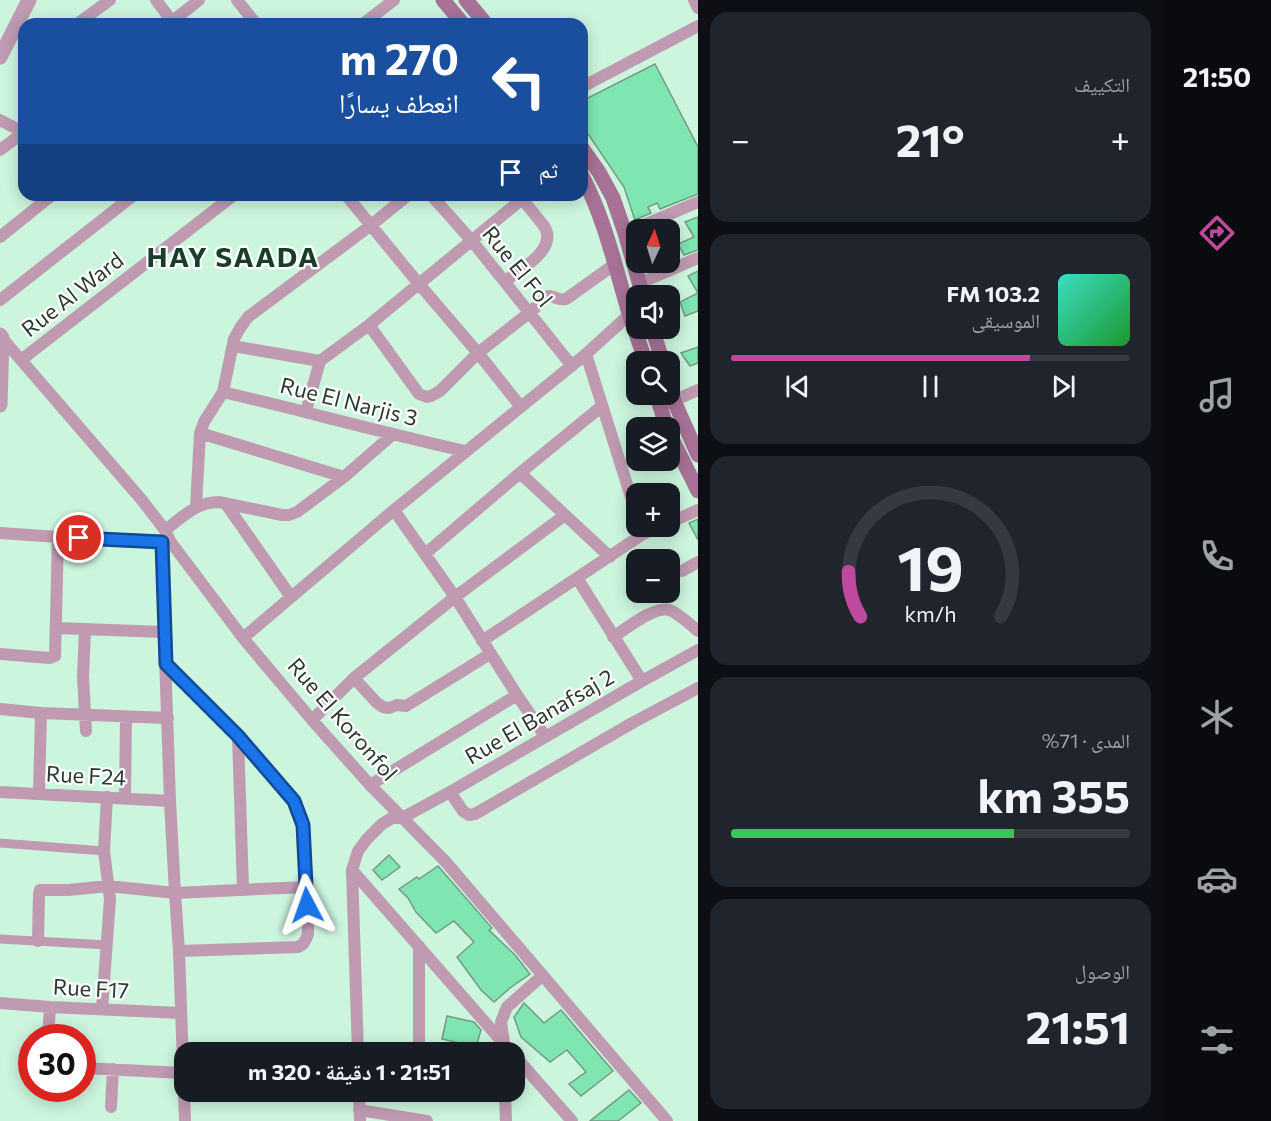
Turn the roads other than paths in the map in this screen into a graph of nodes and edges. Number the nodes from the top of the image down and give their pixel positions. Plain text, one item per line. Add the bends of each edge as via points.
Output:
1 (29, 0) edge
2 (110, 0) edge
3 (156, 0) edge
4 (199, 0) edge
5 (237, 0) edge
6 (394, 0) edge
7 (443, 0) edge
8 (694, 0) edge
9 (469, 4) edge
10 (698, 8) edge
11 (20, 18) edge
12 (85, 18) edge
13 (169, 18) edge
14 (178, 18) edge
15 (251, 18) edge
16 (371, 18) edge
17 (454, 18) edge
18 (460, 18) edge
19 (481, 18) edge
20 (18, 22) edge
21 (698, 26) edge
22 (0, 57) edge
23 (588, 84) edge
24 (0, 120) edge
25 (18, 129) edge
26 (18, 136) edge
27 (0, 150) edge
28 (588, 156) edge
29 (588, 188) edge
30 (45, 201) edge
31 (126, 201) edge
32 (226, 201) edge
33 (351, 201) edge
34 (401, 201) edge
35 (435, 201) edge
36 (517, 201) edge
37 (526, 201) edge
38 (698, 202) edge
39 (370, 226) junction
40 (625, 233) junction
41 (0, 237) edge
42 (472, 241) junction
43 (698, 258) edge
44 (615, 264) junction
45 (505, 281) junction
46 (419, 284) junction
47 (640, 285) edge
48 (648, 285) edge
49 (626, 294) edge
50 (0, 300) edge
51 (529, 313) junction
52 (626, 319) edge
53 (369, 325) junction
54 (1, 336) edge
55 (233, 346) junction
56 (478, 353) junction
57 (586, 354) junction
58 (21, 360) junction
59 (320, 361) junction
60 (572, 366) junction
61 (1, 381) edge
62 (698, 390) edge
63 (223, 392) junction
64 (680, 399) edge
65 (0, 405) edge
66 (677, 405) edge
67 (602, 406) junction
68 (520, 407) junction
69 (306, 411) junction
70 (200, 433) junction
71 (392, 435) junction
72 (465, 451) junction
73 (680, 455) edge
74 (698, 455) edge
75 (520, 473) junction
76 (344, 477) junction
77 (626, 483) edge
78 (698, 491) edge
79 (226, 504) junction
80 (196, 507) junction
81 (394, 510) junction
82 (698, 510) edge
83 (565, 515) junction
84 (680, 518) edge
85 (0, 533) edge
86 (58, 537) junction
87 (633, 537) edge
88 (165, 538) junction
89 (425, 554) junction
90 (610, 556) junction
91 (698, 562) edge
92 (682, 571) dead end
93 (577, 578) junction
94 (291, 597) junction
95 (455, 597) junction
96 (56, 628) junction
97 (85, 629) junction
98 (698, 631) edge
99 (165, 632) junction
100 (613, 637) junction
101 (243, 638) junction
102 (482, 640) junction
103 (698, 650) edge
104 (0, 654) edge
105 (490, 654) junction
106 (166, 664) junction
107 (354, 678) junction
108 (642, 681) junction
109 (698, 688) edge
110 (517, 694) junction
111 (0, 709) edge
112 (41, 713) junction
113 (84, 715) junction
114 (126, 717) junction
115 (168, 718) junction
116 (312, 720) junction
117 (86, 731) dead end
118 (238, 736) junction
119 (545, 736) junction
120 (370, 785) junction
121 (0, 792) edge
122 (450, 792) junction
123 (39, 793) junction
124 (107, 798) junction
125 (125, 798) junction
126 (170, 801) junction
127 (402, 818) junction
128 (0, 843) edge
129 (105, 851) junction
130 (352, 870) junction
131 (108, 886) junction
132 (305, 887) junction
133 (243, 889) junction
134 (174, 893) junction
135 (0, 939) edge
136 (38, 942) junction
137 (107, 945) junction
138 (419, 946) junction
139 (179, 951) junction
140 (542, 976) junction
141 (0, 1004) edge
142 (50, 1007) junction
143 (102, 1009) junction
144 (180, 1013) junction
145 (49, 1024) edge
146 (181, 1042) edge
147 (358, 1042) edge
148 (419, 1042) edge
149 (501, 1042) edge
150 (507, 1042) edge
151 (96, 1068) edge
152 (113, 1069) junction
153 (525, 1069) edge
154 (174, 1072) edge
155 (184, 1102) edge
156 (505, 1102) edge
157 (111, 1107) dead end
158 (360, 1116) edge
159 (185, 1121) edge
160 (428, 1121) edge
161 (506, 1121) edge
162 (572, 1121) edge
163 (667, 1121) edge

1 - 11 street
2 - 12 street
3 - 13 street
4 - 14 street
5 - 15 street
6 - 16 street
7 - 17 main road
8 - 10 street
9 - 18 street
9 - 19 main road
20 - 22 street
21 - 23 street
24 - 25 street
26 - 27 street
28 - 40 main road via 609,190
29 - 44 main road
30 - 41 street
31 - 50 street
32 - 58 street, Rue Al Ward
33 - 39 street
34 - 39 street
35 - 42 street, Rue El Fol
36 - 42 street
37 - 45 street via 547,231 548,239 534,260
38 - 40 street
39 - 46 street
39 - 55 street via 248,317
40 - 47 main road
42 - 45 street, Rue El Fol
42 - 46 street
43 - 48 street
44 - 49 main road
44 - 51 street via 569,297 561,300 548,296
45 - 51 street, Rue El Fol
46 - 53 street
46 - 56 street
51 - 56 street
51 - 60 street, Rue El Fol
52 - 57 street
53 - 56 street via 423,396 440,391
53 - 59 street
54 - 58 street, Rue El Koronfol
54 - 61 street
55 - 59 street
55 - 63 street
56 - 68 street
57 - 60 street
57 - 67 street
58 - 88 street, Rue El Koronfol via 141,499
59 - 69 street
60 - 68 street
61 - 65 street
62 - 64 street
63 - 69 street, Rue El Narjis 3
63 - 70 street
66 - 74 main road
67 - 75 street
67 - 77 street
68 - 72 street
69 - 71 street, Rue El Narjis 3
70 - 76 street
70 - 80 street
71 - 72 street, Rue El Narjis 3
71 - 76 street
72 - 81 street
73 - 78 main road
75 - 83 street
75 - 89 street
76 - 79 street via 289,515
79 - 80 street via 210,502
79 - 94 street
80 - 88 street
81 - 89 street
81 - 94 street
82 - 84 street
83 - 90 street
83 - 95 street
85 - 86 street
86 - 88 street
86 - 96 street
87 - 90 street
88 - 99 street
88 - 101 street, Rue El Koronfol
89 - 95 street
90 - 93 street
91 - 92 street
93 - 100 street
93 - 102 street
94 - 101 street
95 - 102 street
95 - 107 street
96 - 97 street
96 - 104 street via 52,658
97 - 99 street
97 - 113 street
98 - 100 street via 670,609 662,609
99 - 106 street
100 - 108 street
101 - 116 street, Rue El Koronfol
102 - 105 street
103 - 108 street, Rue El Banafsaj 2
105 - 107 street via 406,706 383,707
105 - 110 street
106 - 115 street
106 - 118 street
107 - 116 street
108 - 119 street, Rue El Banafsaj 2
109 - 122 street via 481,811 463,811
110 - 119 street
110 - 120 street
111 - 112 street
112 - 113 street
112 - 123 street
113 - 114 street
113 - 117 street
114 - 115 street
114 - 125 street
115 - 126 street
116 - 120 street, Rue El Koronfol
118 - 132 street via 285,789 300,813
118 - 133 street
119 - 122 street, Rue El Banafsaj 2
120 - 127 street, Rue El Koronfol
121 - 123 street, Rue F24
122 - 127 street, Rue El Banafsaj 2
123 - 124 street, Rue F24
124 - 125 street, Rue F24
124 - 129 street
125 - 126 street, Rue F24
126 - 134 street
127 - 130 street, Rue El Banafsaj 2 via 382,824 367,839
127 - 140 street, Rue El Koronfol via 445,861
128 - 129 street
129 - 131 street
130 - 138 street
130 - 147 street
131 - 134 street
131 - 136 street via 40,891
131 - 137 street
132 - 133 street
132 - 139 street via 308,934 298,947
133 - 134 street
134 - 139 street
135 - 136 street
136 - 137 street
137 - 143 street
138 - 148 street
138 - 149 street
139 - 144 street
140 - 150 street via 507,1007 501,1022
140 - 163 street, Rue El Koronfol
141 - 142 street, Rue F17
142 - 143 street, Rue F17
142 - 145 street
143 - 144 street, Rue F17
144 - 146 street
151 - 152 street
152 - 154 street
152 - 157 street
153 - 162 street
155 - 159 street
156 - 161 street
158 - 160 street

